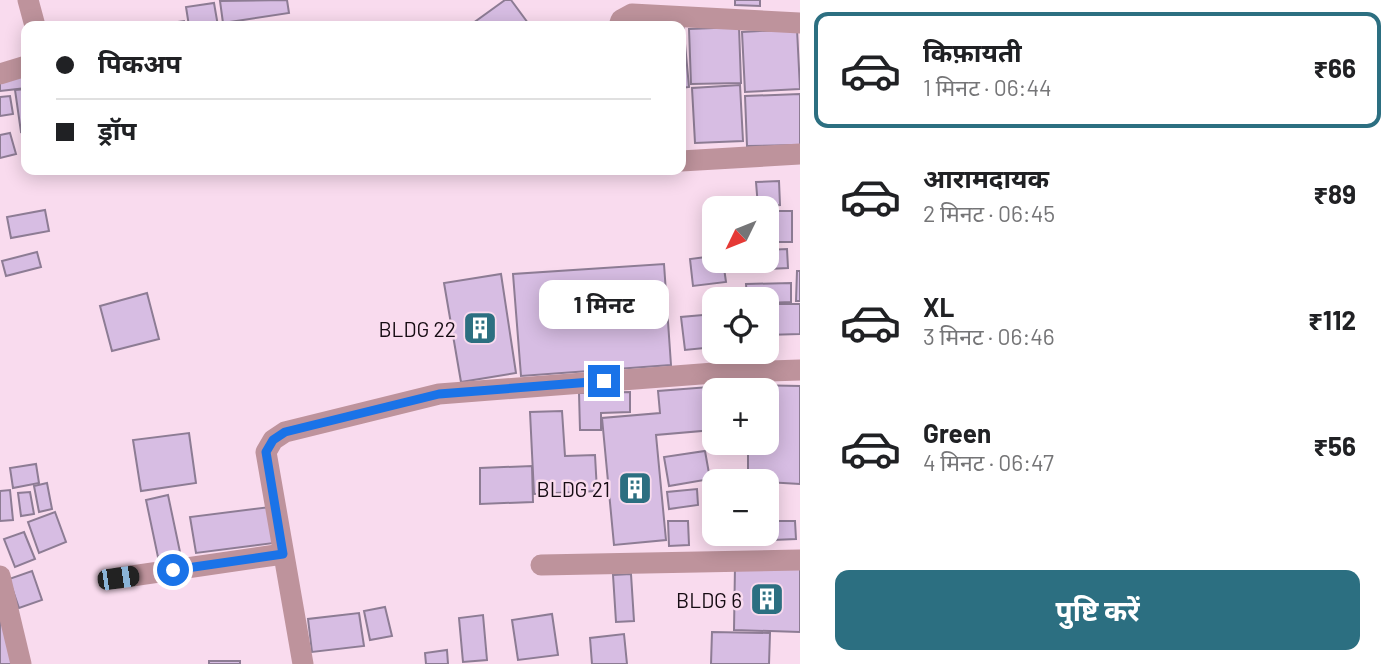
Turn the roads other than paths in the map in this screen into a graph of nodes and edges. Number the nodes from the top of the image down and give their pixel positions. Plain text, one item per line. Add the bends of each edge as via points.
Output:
1 (29, 0) edge
2 (34, 21) edge
3 (621, 21) edge
4 (800, 23) edge
5 (21, 68) edge
6 (0, 74) edge
7 (800, 153) edge
8 (686, 162) edge
9 (800, 370) edge
10 (283, 554) junction
11 (800, 560) edge
12 (541, 565) dead end
13 (0, 576) edge
14 (118, 578) dead end
15 (20, 664) edge
16 (303, 664) edge

1 - 2 street
3 - 4 street via 632,14
5 - 6 street
7 - 8 street
9 - 10 street via 439,394 285,432 266,452
10 - 14 street
10 - 16 street
11 - 12 street
13 - 15 street

